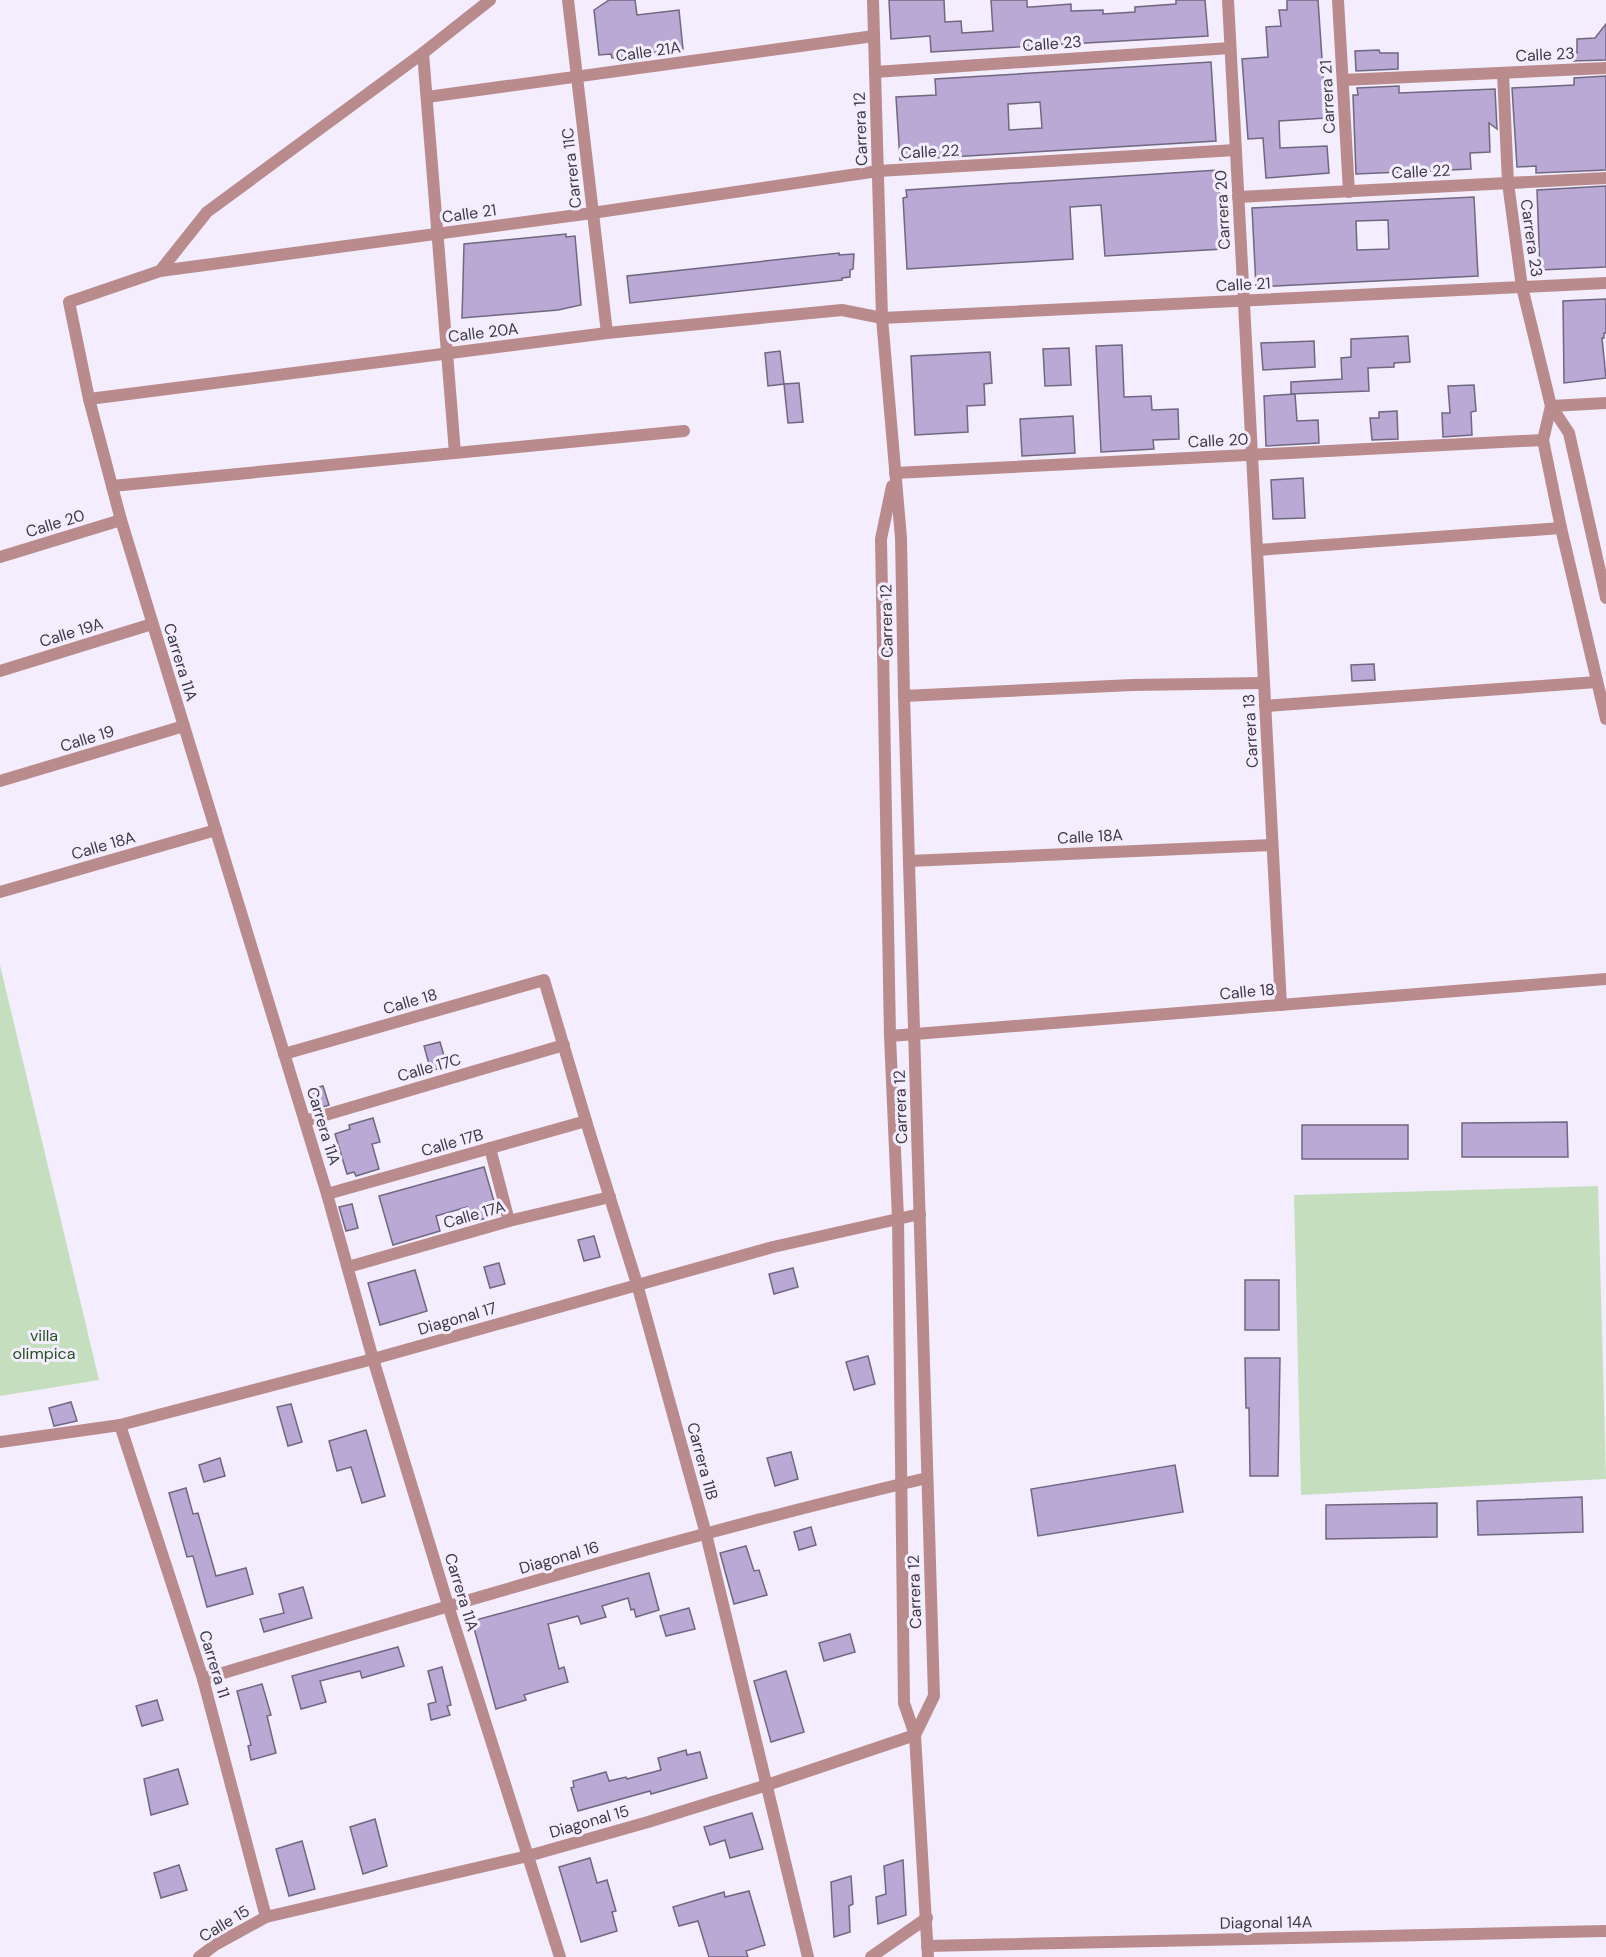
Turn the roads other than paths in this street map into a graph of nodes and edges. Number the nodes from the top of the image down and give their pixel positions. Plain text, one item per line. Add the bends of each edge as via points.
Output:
1 (490, 0) edge
2 (568, 0) edge
3 (873, 0) edge
4 (1228, 0) edge
5 (1338, 0) edge
6 (874, 36) junction
7 (1230, 48) junction
8 (423, 53) junction
9 (1606, 68) edge
10 (875, 72) junction
11 (1503, 73) junction
12 (578, 77) junction
13 (1342, 80) junction
14 (427, 97) junction
15 (1236, 150) junction
16 (878, 171) junction
17 (1606, 178) edge
18 (1508, 183) junction
19 (1349, 192) junction
20 (1238, 197) junction
21 (592, 213) junction
22 (437, 234) junction
23 (160, 272) junction
24 (1606, 283) edge
25 (1522, 287) junction
26 (1244, 300) junction
27 (69, 302) joint
28 (882, 318) junction
29 (607, 333) junction
30 (447, 353) junction
31 (89, 399) junction
32 (1606, 403) edge
33 (1551, 406) junction
34 (684, 431) dead end
35 (1543, 440) junction
36 (455, 453) junction
37 (1252, 455) junction
38 (895, 473) junction
39 (112, 486) junction
40 (121, 520) junction
41 (1561, 528) junction
42 (1257, 550) junction
43 (0, 557) edge
44 (1602, 560) edge
45 (1606, 598) edge
46 (152, 624) junction
47 (0, 671) edge
48 (1597, 682) junction
49 (1264, 683) junction
50 (904, 696) junction
51 (1265, 706) junction
52 (1606, 719) edge
53 (184, 726) junction
54 (0, 781) edge
55 (216, 830) junction
56 (1272, 845) junction
57 (909, 861) junction
58 (0, 892) edge
59 (1606, 979) edge
60 (544, 980) joint
61 (1281, 1005) junction
62 (914, 1035) junction
63 (890, 1036) junction
64 (564, 1045) junction
65 (284, 1053) junction
66 (305, 1120) junction
67 (586, 1120) junction
68 (490, 1148) junction
69 (327, 1194) junction
70 (610, 1197) junction
71 (920, 1214) junction
72 (898, 1218) junction
73 (509, 1221) junction
74 (348, 1267) junction
75 (637, 1284) junction
76 (373, 1359) junction
77 (120, 1425) junction
78 (0, 1442) edge
79 (927, 1478) junction
80 (901, 1484) junction
81 (706, 1534) junction
82 (448, 1605) junction
83 (203, 1679) junction
84 (915, 1735) junction
85 (767, 1785) junction
86 (528, 1856) junction
87 (266, 1917) junction
88 (927, 1918) junction
89 (1606, 1931) edge
90 (928, 1952) edge
91 (199, 1957) edge
92 (560, 1957) edge
93 (808, 1957) edge
94 (871, 1957) edge

1 - 8 street
2 - 12 street, Carrera 11C
3 - 6 street, Carrera 12
4 - 7 street, Carrera 20
5 - 13 street, Carrera 21
6 - 10 street, Carrera 12
6 - 12 street, Calle 21A
7 - 10 street, Calle 23
7 - 15 street, Carrera 20
8 - 14 street
8 - 23 street via 207,212
9 - 11 street, Calle 23
10 - 16 street, Carrera 12
11 - 13 street, Calle 23
11 - 18 street, Carrera 23
12 - 14 street, Calle 21A
12 - 21 street, Carrera 11C
13 - 19 street, Carrera 21
14 - 22 street
15 - 16 street, Calle 22
15 - 20 street, Carrera 20
16 - 21 street, Calle 21
16 - 28 street, Carrera 12
17 - 18 street, Calle 22
18 - 19 street, Calle 22
18 - 25 street, Carrera 23
19 - 20 street, Calle 22
20 - 26 street, Carrera 20
21 - 22 street, Calle 21
21 - 29 street, Carrera 11C
22 - 23 street, Calle 21
22 - 30 street
23 - 27 street, Calle 21
24 - 25 street, Calle 21
25 - 26 street, Calle 21
25 - 33 street, Carrera 23
26 - 28 street, Calle 21
26 - 37 street, Carrera 20
27 - 31 street, Carrera 11A
28 - 29 street, Calle 20A via 842,310
28 - 38 street, Carrera 12
29 - 30 street, Calle 20A
30 - 31 street, Calle 20A
30 - 36 street
31 - 39 street, Carrera 11A
32 - 33 street
33 - 35 street, Carrera 23
33 - 44 street, Carrera 23 via 1569,433
34 - 36 street
35 - 37 street, Calle 20
35 - 41 street, Carrera 23
36 - 39 street
37 - 38 street, Calle 20
37 - 42 street, Carrera 13
38 - 50 street, Carrera 12 via 901,538
38 - 63 street, Carrera 12 via 881,539
39 - 40 street, Carrera 11A
40 - 43 street, Calle 20
40 - 46 street, Carrera 11A
41 - 42 street
41 - 48 street, Carrera 23
42 - 49 street, Carrera 13
44 - 45 street, Carrera 23
46 - 47 street, Calle 19A
46 - 53 street, Carrera 11A
48 - 51 street
48 - 52 street, Carrera 23
49 - 50 street
49 - 51 street, Carrera 13
50 - 57 street, Carrera 12
51 - 56 street, Carrera 13
53 - 54 street, Calle 19
53 - 55 street, Carrera 11A
55 - 58 street, Calle 18A
55 - 65 street, Carrera 11A
56 - 57 street, Calle 18A
56 - 61 street, Carrera 13
57 - 62 street, Carrera 12
59 - 61 street, Calle 18
60 - 64 street, Carrera 11B
60 - 65 street, Calle 18
61 - 62 street, Calle 18
62 - 63 street, Calle 18
62 - 71 street, Carrera 12
63 - 72 street, Carrera 12
64 - 66 street, Calle 17C
64 - 67 street, Carrera 11B
65 - 66 street, Carrera 11A
66 - 69 street, Carrera 11A
67 - 68 street, Calle 17B
67 - 70 street, Carrera 11B
68 - 69 street, Calle 17B
68 - 73 street
69 - 74 street, Carrera 11A
70 - 73 street, Calle 17A
70 - 75 street, Carrera 11B
71 - 72 street, Diagonal 17
71 - 79 street, Carrera 12
72 - 75 street, Diagonal 17
72 - 80 street, Carrera 12
73 - 74 street, Calle 17A
74 - 76 street, Carrera 11A
75 - 76 street, Diagonal 17
75 - 81 street, Carrera 11B
76 - 77 street, Diagonal 17
76 - 82 street, Carrera 11A
77 - 78 street, Diagonal 17
77 - 83 street, Carrera 11
79 - 80 street, Diagonal 16
79 - 84 street, Carrera 12 via 934,1696
80 - 81 street, Diagonal 16
80 - 84 street, Carrera 12 via 904,1703
81 - 82 street, Diagonal 16
81 - 85 street, Carrera 11B
82 - 83 street, Diagonal 16
82 - 86 street, Carrera 11A
83 - 87 street, Carrera 11
84 - 85 street, Diagonal 15
84 - 88 street, Carrera 12
85 - 86 street, Diagonal 15
85 - 93 street, Carrera 11B
86 - 87 street, Diagonal 15
86 - 92 street, Carrera 11A
87 - 91 street, Calle 15
88 - 90 street, Carrera 12
88 - 94 street
89 - 90 street, Diagonal 14A

